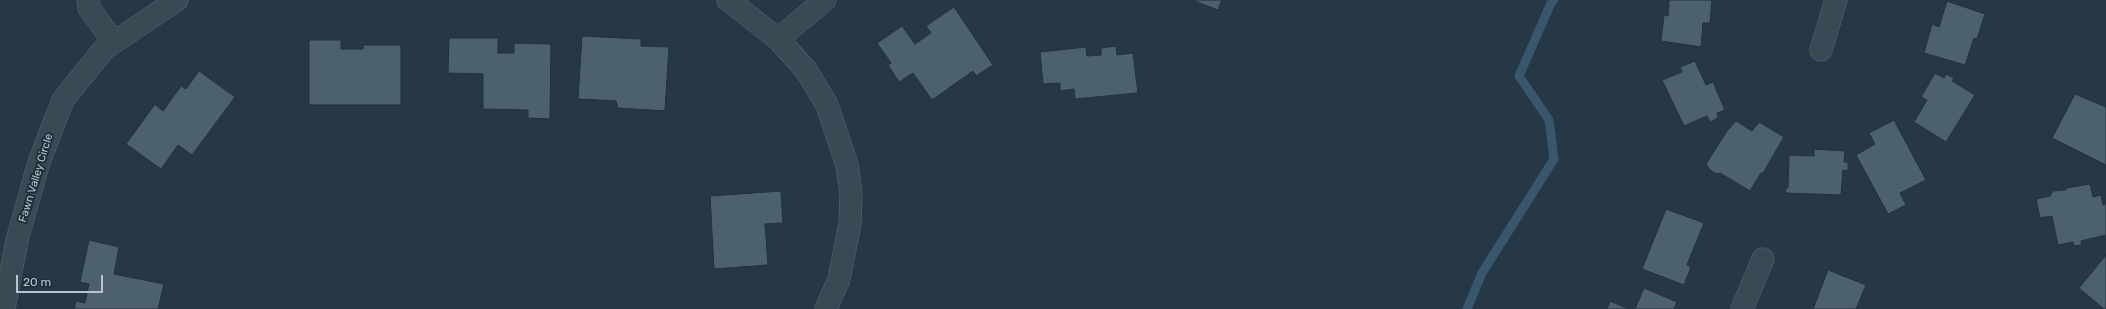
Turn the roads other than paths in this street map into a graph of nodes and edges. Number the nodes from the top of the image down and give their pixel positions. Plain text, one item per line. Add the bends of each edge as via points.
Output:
1 (88, 0) edge
2 (177, 0) edge
3 (728, 0) edge
4 (825, 0) edge
5 (1836, 0) edge
6 (778, 39) junction
7 (114, 42) junction
8 (1821, 50) dead end
9 (9, 238) edge
10 (1763, 259) dead end
11 (4, 309) edge
12 (826, 309) edge
13 (1742, 309) edge

1 - 7 street via 90,8
2 - 7 street, Fawn Valley Circle
3 - 6 street
4 - 6 street
5 - 8 street
6 - 12 street via 806,70 827,105 847,165 850,224 839,278
7 - 9 street, Fawn Valley Circle via 104,49 63,100
9 - 11 street, Fawn Valley Circle
10 - 13 street

